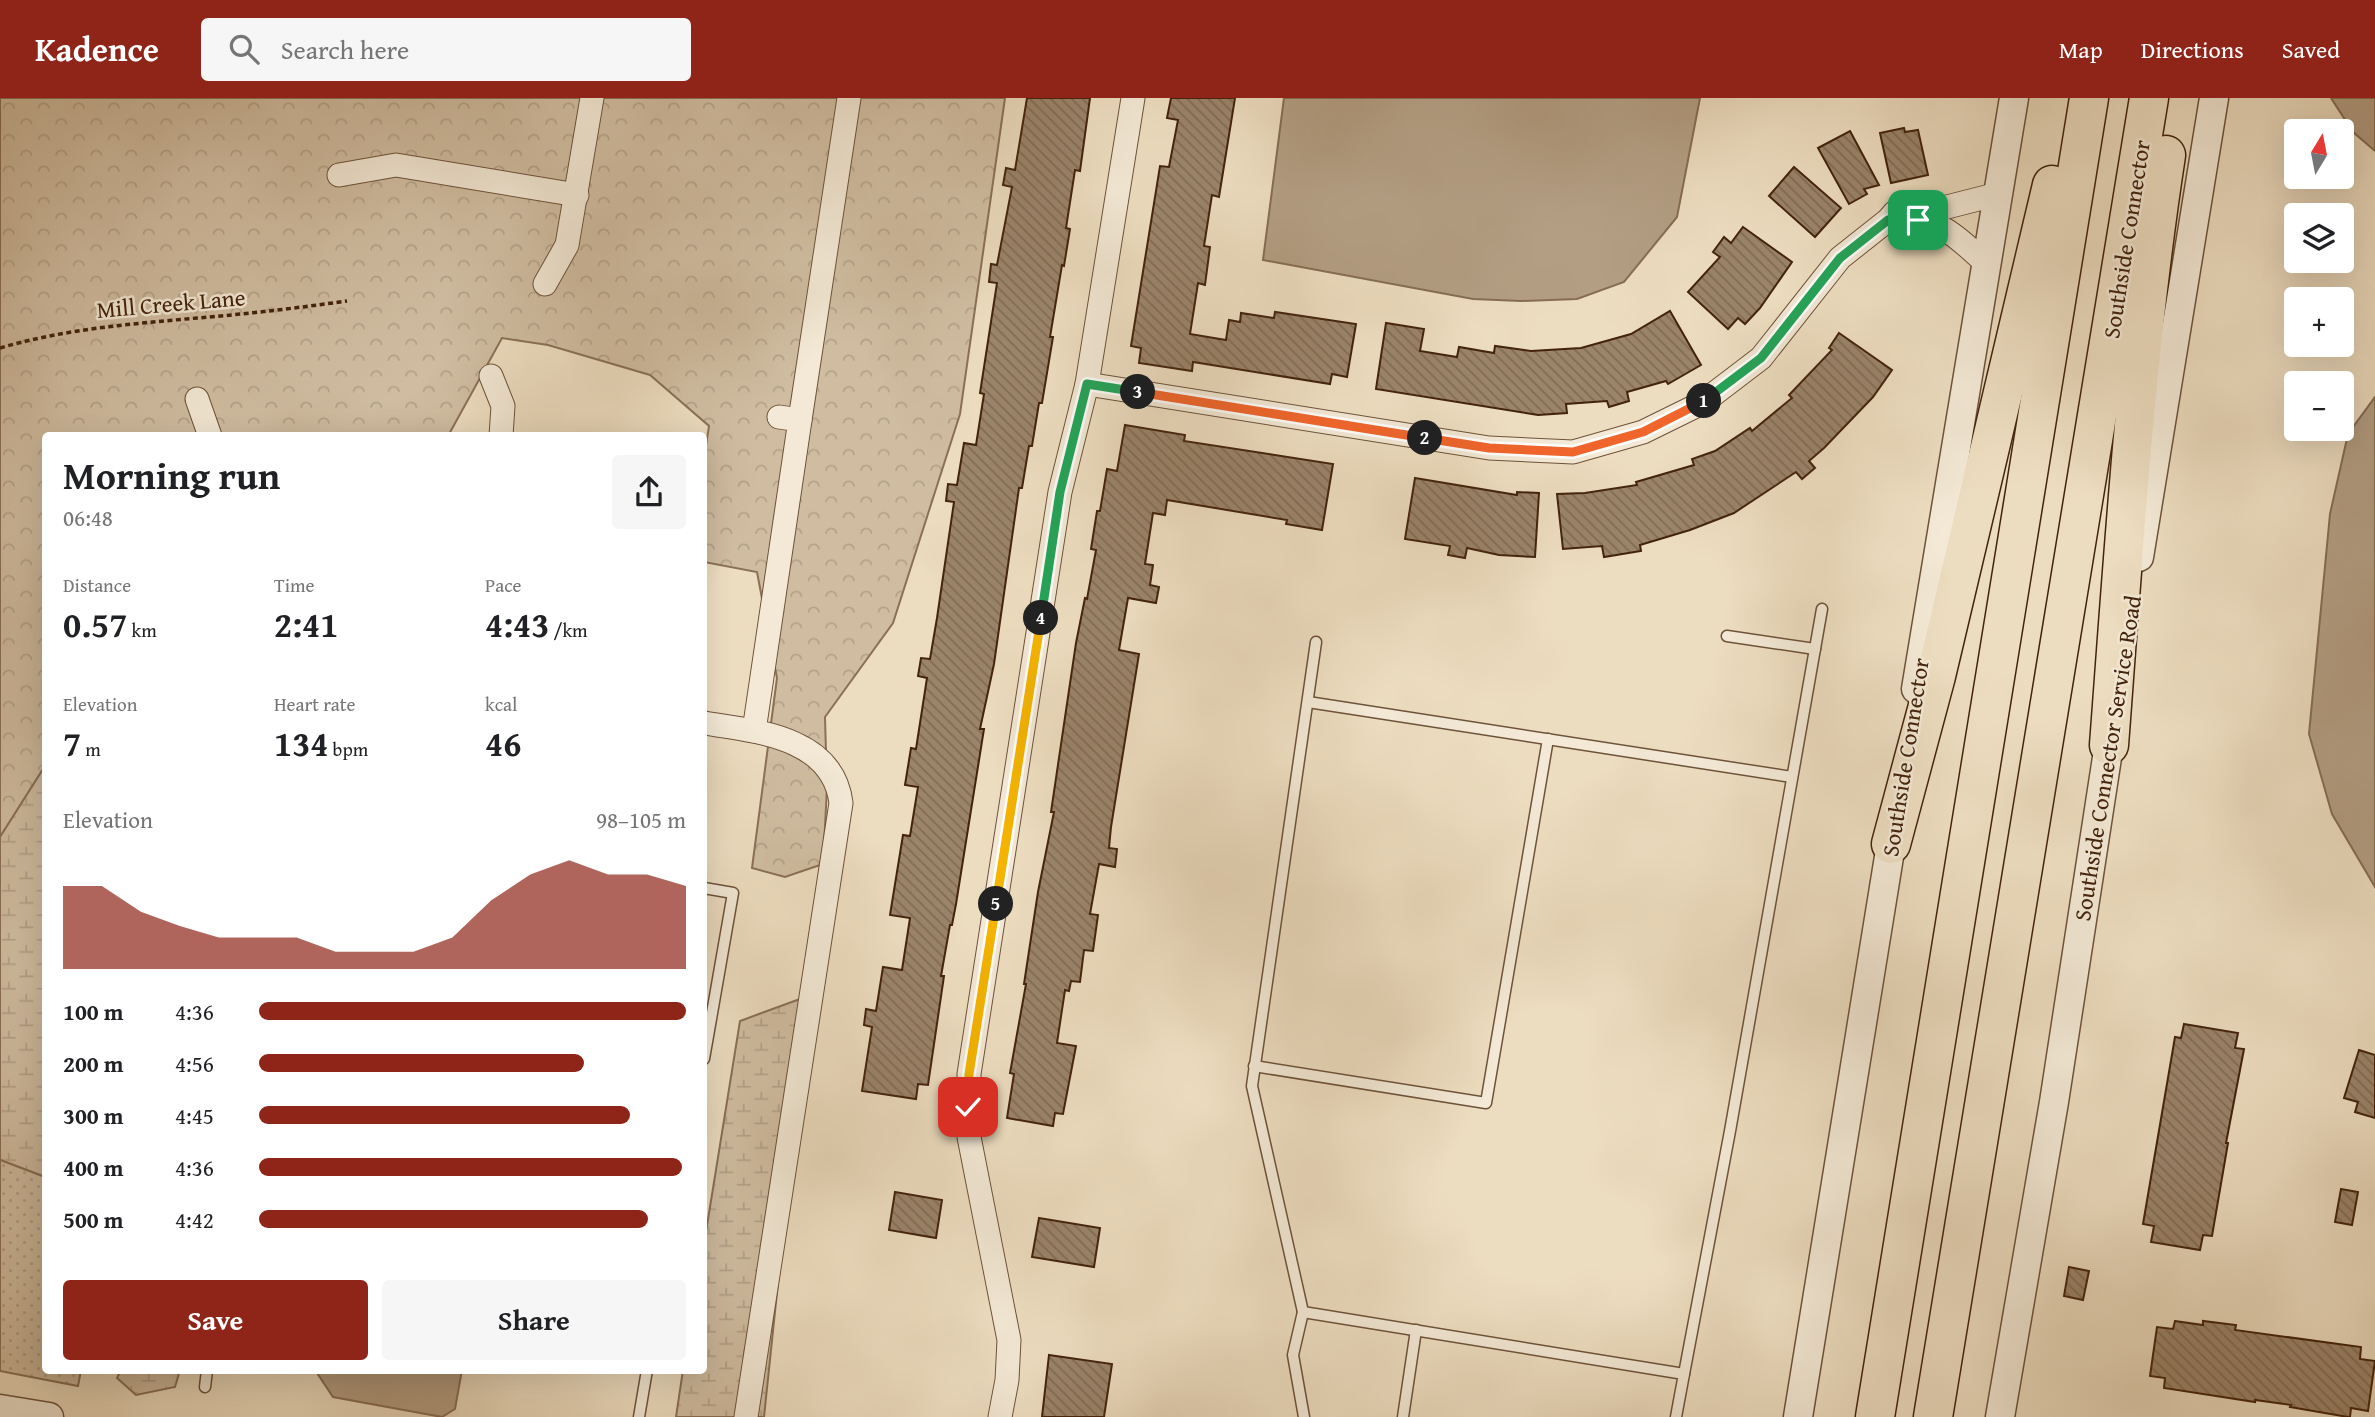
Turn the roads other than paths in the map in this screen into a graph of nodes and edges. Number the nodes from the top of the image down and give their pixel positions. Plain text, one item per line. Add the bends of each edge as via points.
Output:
1 (592, 98) edge
2 (849, 98) edge
3 (1133, 98) edge
4 (2014, 98) edge
5 (2072, 98) edge
6 (2089, 98) edge
7 (2149, 98) edge
8 (2175, 98) edge
9 (2214, 98) edge
10 (339, 175) dead end
11 (1998, 194) junction
12 (577, 195) junction
13 (1888, 220) junction
14 (1986, 263) junction
15 (545, 284) dead end
16 (491, 376) dead end
17 (1087, 384) junction
18 (197, 398) dead end
19 (209, 432) edge
20 (501, 432) edge
21 (1822, 610) dead end
22 (1727, 636) dead end
23 (1316, 642) dead end
24 (1815, 649) junction
25 (1308, 702) junction
26 (707, 723) edge
27 (754, 731) junction
28 (1548, 739) junction
29 (2109, 745) junction
30 (1792, 777) junction
31 (1891, 844) junction
32 (707, 889) edge
33 (707, 1042) edge
34 (1254, 1066) junction
35 (1303, 1311) junction
36 (1416, 1330) junction
37 (207, 1374) edge
38 (647, 1374) edge
39 (1684, 1374) junction
40 (205, 1387) dead end
41 (0, 1409) edge
42 (49, 1417) edge
43 (639, 1417) edge
44 (746, 1417) edge
45 (1000, 1417) edge
46 (1304, 1417) edge
47 (1404, 1417) edge
48 (1676, 1417) edge
49 (1798, 1417) edge
50 (1875, 1417) edge
51 (1933, 1417) edge
52 (2000, 1417) edge

1 - 12 street
2 - 27 street via 790,418
3 - 17 street
4 - 11 street, Southside Connector
5 - 31 highway via 1939,663
6 - 50 highway
7 - 51 highway, Southside Connector
8 - 29 highway via 2151,253
9 - 29 street, Southside Connector Service Road
10 - 12 street via 396,165
11 - 13 street via 1943,208 1910,208 1895,212
11 - 14 street, Southside Connector
12 - 15 street via 567,245
13 - 14 street via 1931,222
13 - 17 street via 1840,258 1761,358 1702,403 1643,432 1573,452 1489,448
14 - 31 street, Southside Connector
16 - 20 street via 503,406
17 - 45 street via 1060,492 969,1074 969,1136 1009,1340
18 - 19 street
21 - 24 lane
22 - 24 lane
23 - 25 lane
24 - 30 lane
25 - 28 lane
25 - 34 lane
26 - 27 street
27 - 44 street via 793,742 820,758 838,784 841,803
28 - 30 lane
28 - 34 lane via 1486,1102
29 - 52 street, Southside Connector Service Road
30 - 39 lane
31 - 49 street, Southside Connector
32 - 33 lane via 733,893
34 - 35 lane via 1252,1086
35 - 36 lane
35 - 46 lane via 1293,1355
36 - 39 lane
36 - 47 lane
37 - 40 lane
38 - 43 lane
39 - 48 lane
41 - 42 street

